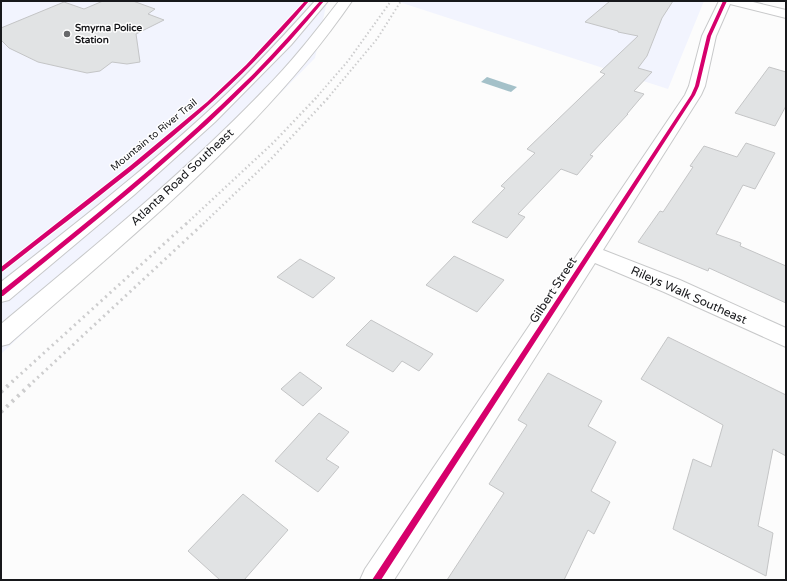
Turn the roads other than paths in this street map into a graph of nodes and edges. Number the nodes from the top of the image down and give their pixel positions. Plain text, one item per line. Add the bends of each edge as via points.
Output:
1 (322, 1) edge
2 (346, 1) edge
3 (726, 1) edge
4 (734, 1) edge
5 (786, 14) edge
6 (591, 253) junction
7 (1, 294) edge
8 (1, 337) edge
9 (786, 338) edge
10 (376, 580) edge

1 - 7 main road, Atlanta Road Southeast via 279,50 220,110 134,185
2 - 8 main road, Atlanta Road Southeast via 299,61 246,117 105,248
3 - 6 main road, Gilbert Street via 709,36 693,95
4 - 5 main road
6 - 9 main road, Rileys Walk Southeast via 672,286
6 - 10 main road, Gilbert Street

